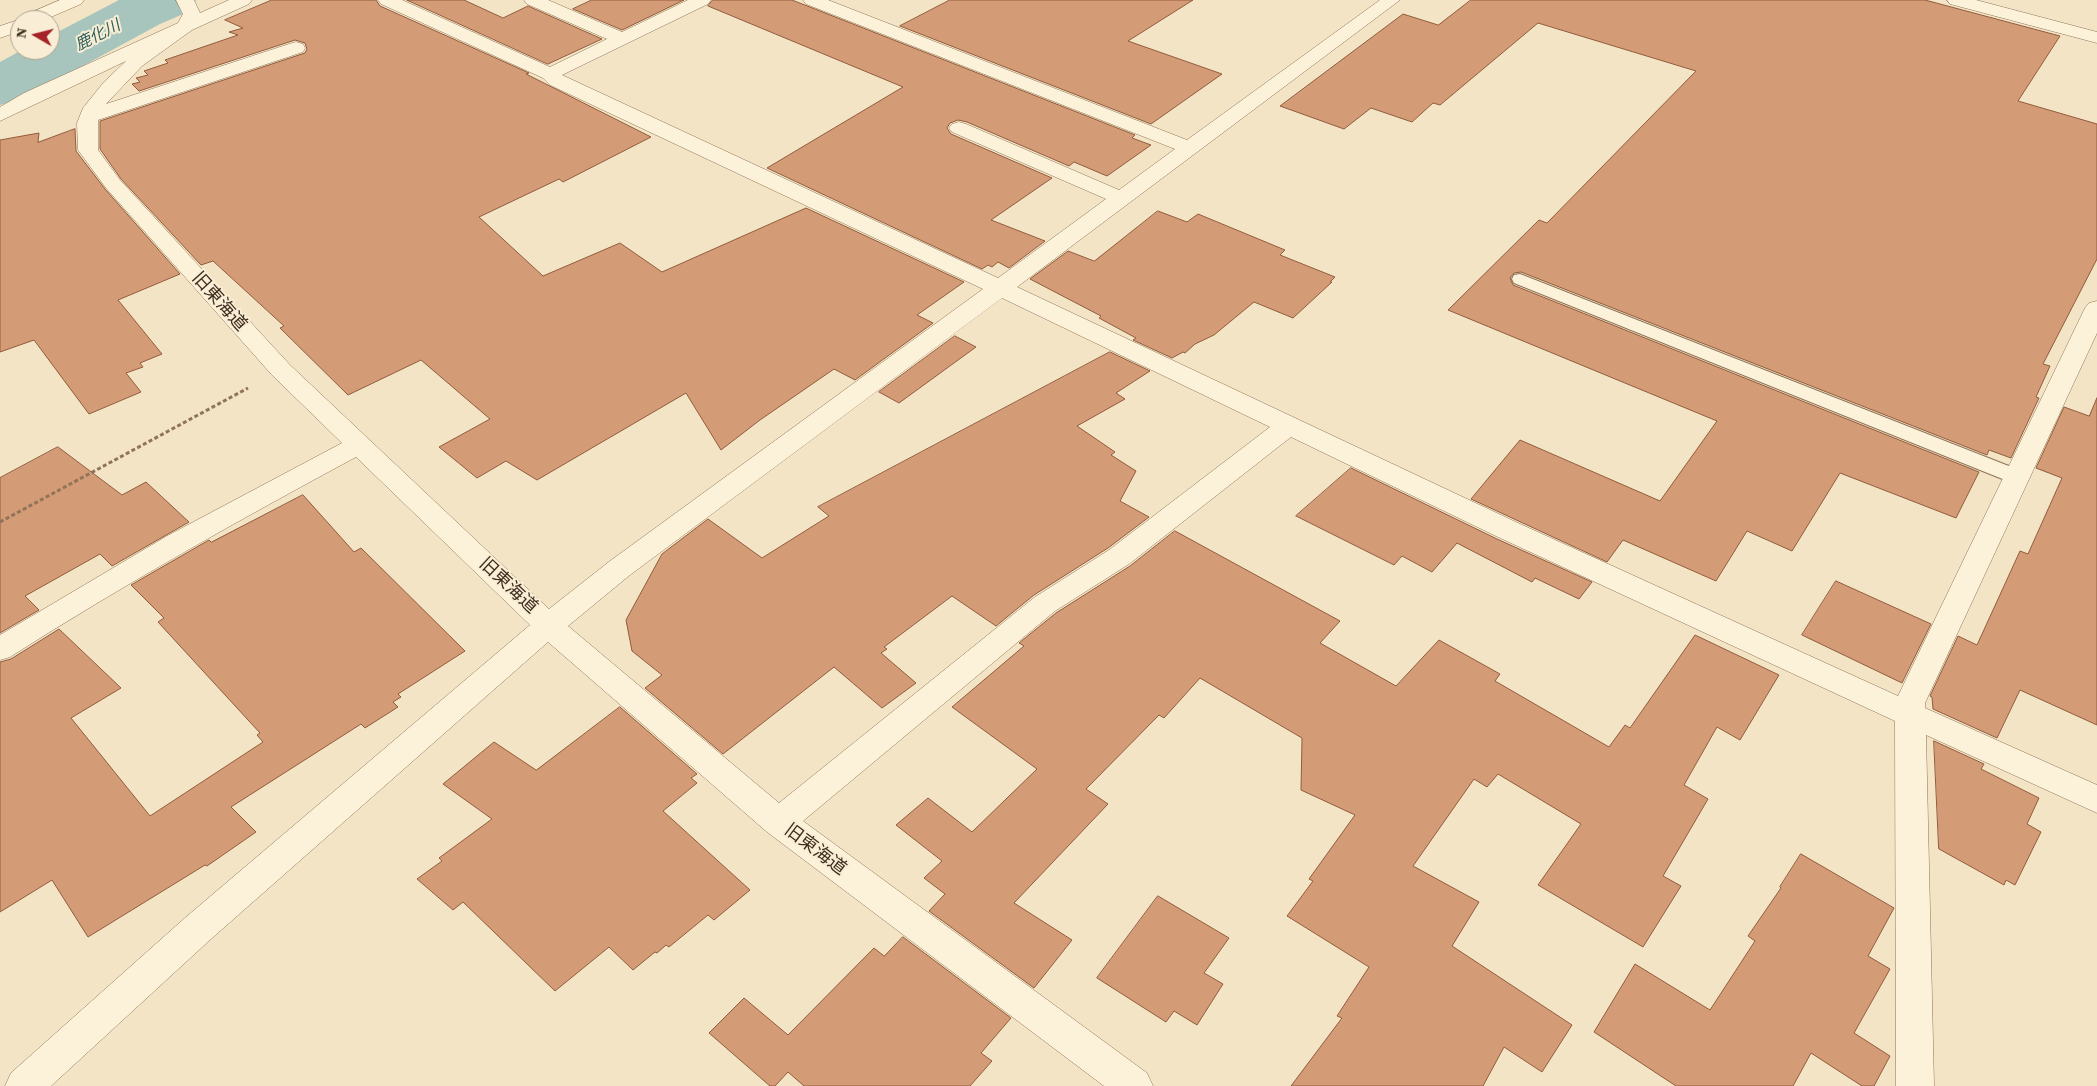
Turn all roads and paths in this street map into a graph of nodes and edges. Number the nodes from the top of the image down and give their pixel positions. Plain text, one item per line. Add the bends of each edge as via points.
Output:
1 (75, 0) edge
2 (243, 0) edge
3 (388, 0) edge
4 (534, 0) edge
5 (702, 0) edge
6 (812, 0) edge
7 (1391, 0) edge
8 (1956, 0) edge
9 (52, 10) edge
10 (187, 14) edge
11 (2097, 38) edge
12 (623, 39) junction
13 (296, 48) dead end
14 (550, 74) junction
15 (0, 115) edge
16 (90, 116) junction
17 (959, 128) dead end
18 (1189, 148) junction
19 (1122, 198) junction
20 (1520, 280) dead end
21 (1000, 288) junction
22 (2097, 308) edge
23 (281, 370) junction
24 (1289, 425) junction
25 (358, 445) junction
26 (2017, 477) junction
27 (0, 522) edge
28 (548, 625) junction
29 (0, 649) edge
30 (1911, 714) junction
31 (2097, 800) edge
32 (779, 822) junction
33 (24, 1086) edge
34 (1134, 1086) edge
35 (1915, 1086) edge

1 - 9 street
2 - 10 street
3 - 14 street
4 - 12 street
5 - 12 street
6 - 18 street
7 - 18 street
8 - 11 street
10 - 15 street
10 - 16 street, 旧東海道 via 111,86
12 - 14 street
13 - 16 street
14 - 21 street via 557,81
16 - 23 street, 旧東海道 via 87,123 88,150 112,184
17 - 19 street
18 - 19 street
19 - 21 street
20 - 26 lane
21 - 24 street
21 - 28 street via 620,568
22 - 26 street
23 - 25 street, 旧東海道
23 - 27 path
24 - 30 street via 1508,530
24 - 32 street via 1119,557 1045,604
25 - 28 street, 旧東海道
25 - 29 street via 75,602
26 - 30 street via 1910,703
28 - 32 street, 旧東海道
28 - 33 street via 107,1008
30 - 31 street
30 - 35 street
32 - 34 street, 旧東海道

